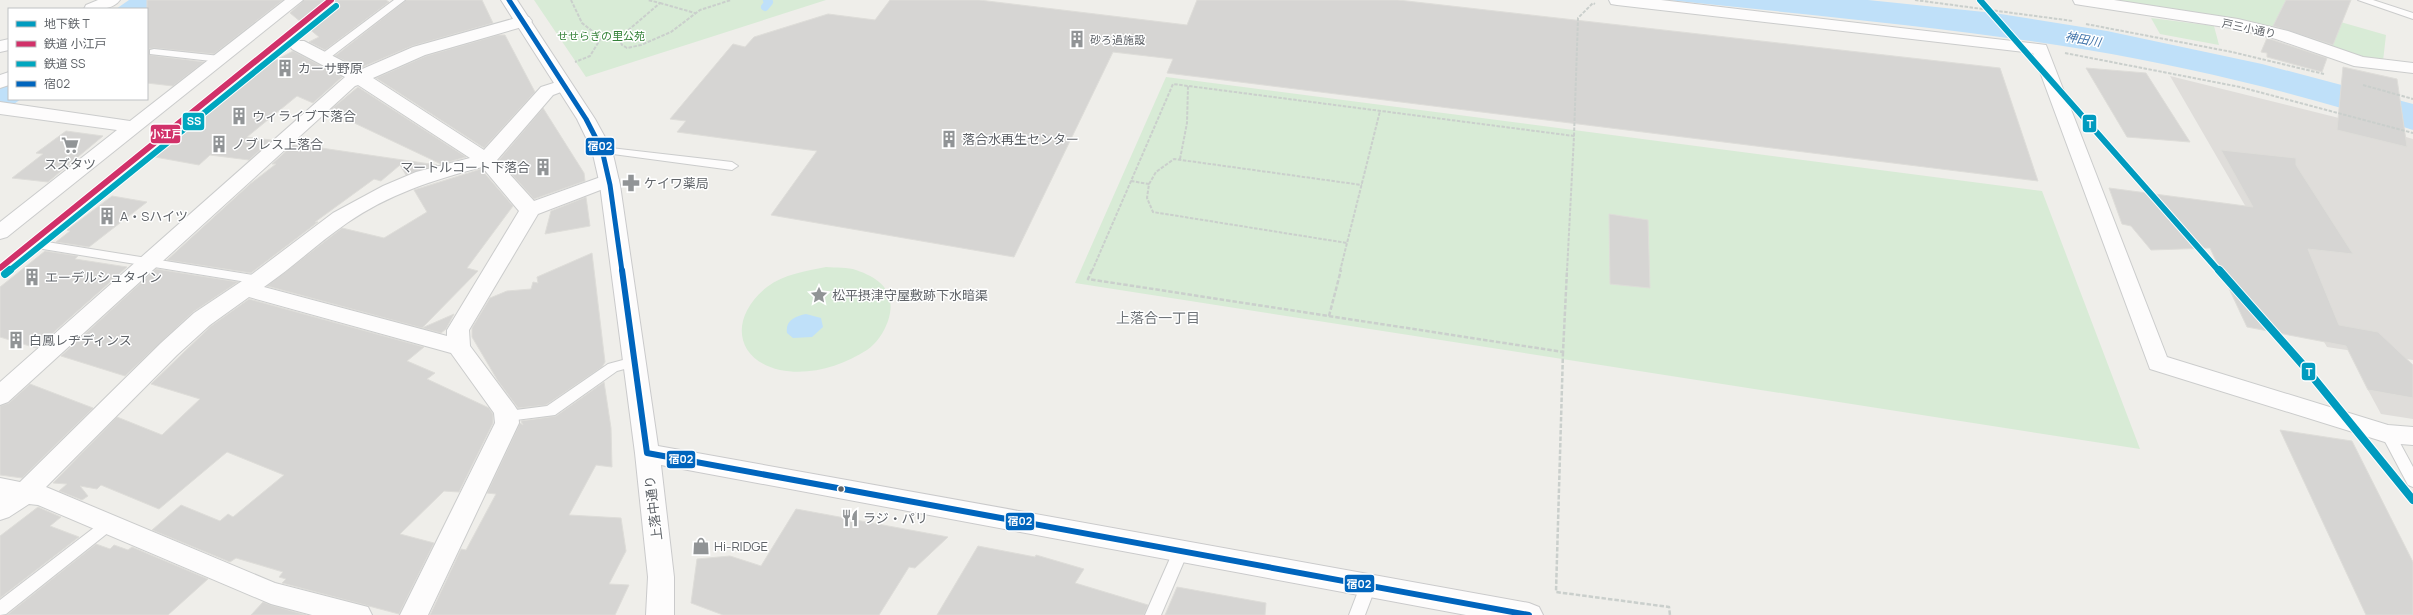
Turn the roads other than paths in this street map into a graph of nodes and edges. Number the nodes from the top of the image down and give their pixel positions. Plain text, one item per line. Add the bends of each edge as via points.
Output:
1 (112, 0) edge
2 (120, 0) edge
3 (295, 0) edge
4 (400, 0) edge
5 (509, 0) edge
6 (1617, 0) edge
7 (2081, 0) edge
8 (2364, 0) edge
9 (94, 8) edge
10 (108, 8) edge
11 (2413, 16) edge
12 (523, 21) junction
13 (298, 45) dead end
14 (154, 52) dead end
15 (324, 58) junction
16 (220, 59) junction
17 (2413, 68) edge
18 (359, 77) junction
19 (563, 85) junction
20 (4, 108) edge
21 (134, 127) junction
22 (602, 150) junction
23 (486, 160) junction
24 (732, 166) dead end
25 (609, 180) junction
26 (530, 210) junction
27 (0, 232) edge
28 (47, 246) dead end
29 (148, 262) junction
30 (252, 285) junction
31 (459, 347) junction
32 (634, 362) junction
33 (0, 396) edge
34 (507, 416) junction
35 (2388, 434) junction
36 (2413, 436) edge
37 (647, 453) junction
38 (2413, 481) edge
39 (0, 488) edge
40 (25, 493) junction
41 (0, 510) edge
42 (109, 524) junction
43 (1180, 552) junction
44 (1368, 586) junction
45 (0, 609) edge
46 (329, 612) edge
47 (358, 615) edge
48 (414, 615) edge
49 (660, 615) edge
50 (1153, 615) edge
51 (1357, 615) edge
52 (1529, 615) edge

1 - 9 street
2 - 10 street
3 - 16 street
4 - 15 lane
5 - 12 street, 上落中通り
6 - 35 street via 2040,48 2158,363
7 - 17 street, 戸三小通り via 2238,24 2282,35 2360,62
8 - 11 lane
12 - 18 street via 420,51
12 - 19 street, 上落中通り
13 - 15 street
14 - 16 lane
15 - 18 street
16 - 21 street
18 - 23 street
18 - 29 street via 349,82
19 - 22 street, 上落中通り via 586,119
19 - 23 street via 547,91
20 - 21 street
21 - 27 street
22 - 24 lane
22 - 25 street, 上落中通り
23 - 26 street
23 - 30 street via 423,176 390,190 340,218
25 - 26 street
25 - 32 street, 上落中通り
26 - 31 street via 458,330
28 - 29 lane
29 - 30 lane
29 - 33 street
30 - 31 street
30 - 40 street via 202,319 169,349
31 - 34 street via 506,411
32 - 34 lane via 613,367 550,411
32 - 37 street, 上落中通り
34 - 48 street via 507,423
35 - 36 street
35 - 38 lane
37 - 43 street
37 - 49 street, 上落中通り via 661,577
39 - 40 street
40 - 41 street
40 - 42 street via 42,496
42 - 45 lane
42 - 46 street via 271,593
43 - 44 street
43 - 50 lane
44 - 51 lane
44 - 52 street
46 - 47 street

